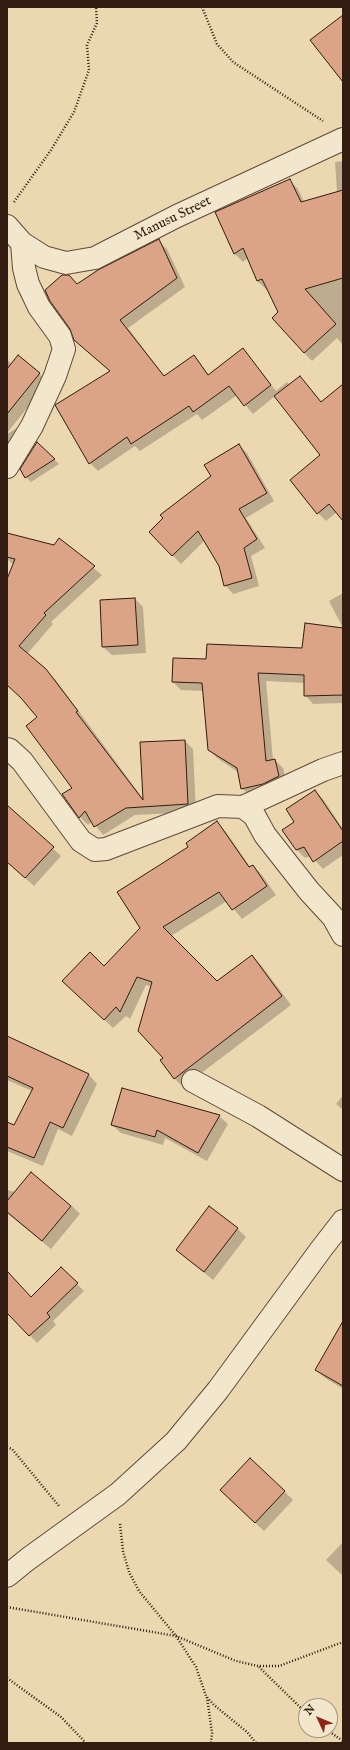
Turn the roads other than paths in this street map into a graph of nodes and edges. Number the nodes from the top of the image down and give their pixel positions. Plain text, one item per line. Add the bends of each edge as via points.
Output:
1 (343, 138) edge
2 (9, 216) edge
3 (22, 243) junction
4 (7, 467) edge
5 (7, 749) edge
6 (343, 763) edge
7 (243, 807) junction
8 (343, 935) edge
9 (193, 1081) dead end
10 (343, 1170) edge
11 (343, 1221) edge
12 (7, 1576) edge

1 - 3 street, Manusu Street via 95,258 66,264 44,257
2 - 3 street, Manusu Street
3 - 4 street via 28,284 39,307 60,336 64,349 55,376 32,426
5 - 7 street via 22,761 81,841 95,850 106,849 218,806
6 - 7 street
7 - 8 street via 254,815 265,835 333,917
9 - 10 street via 258,1116
11 - 12 street via 176,1441 118,1494

